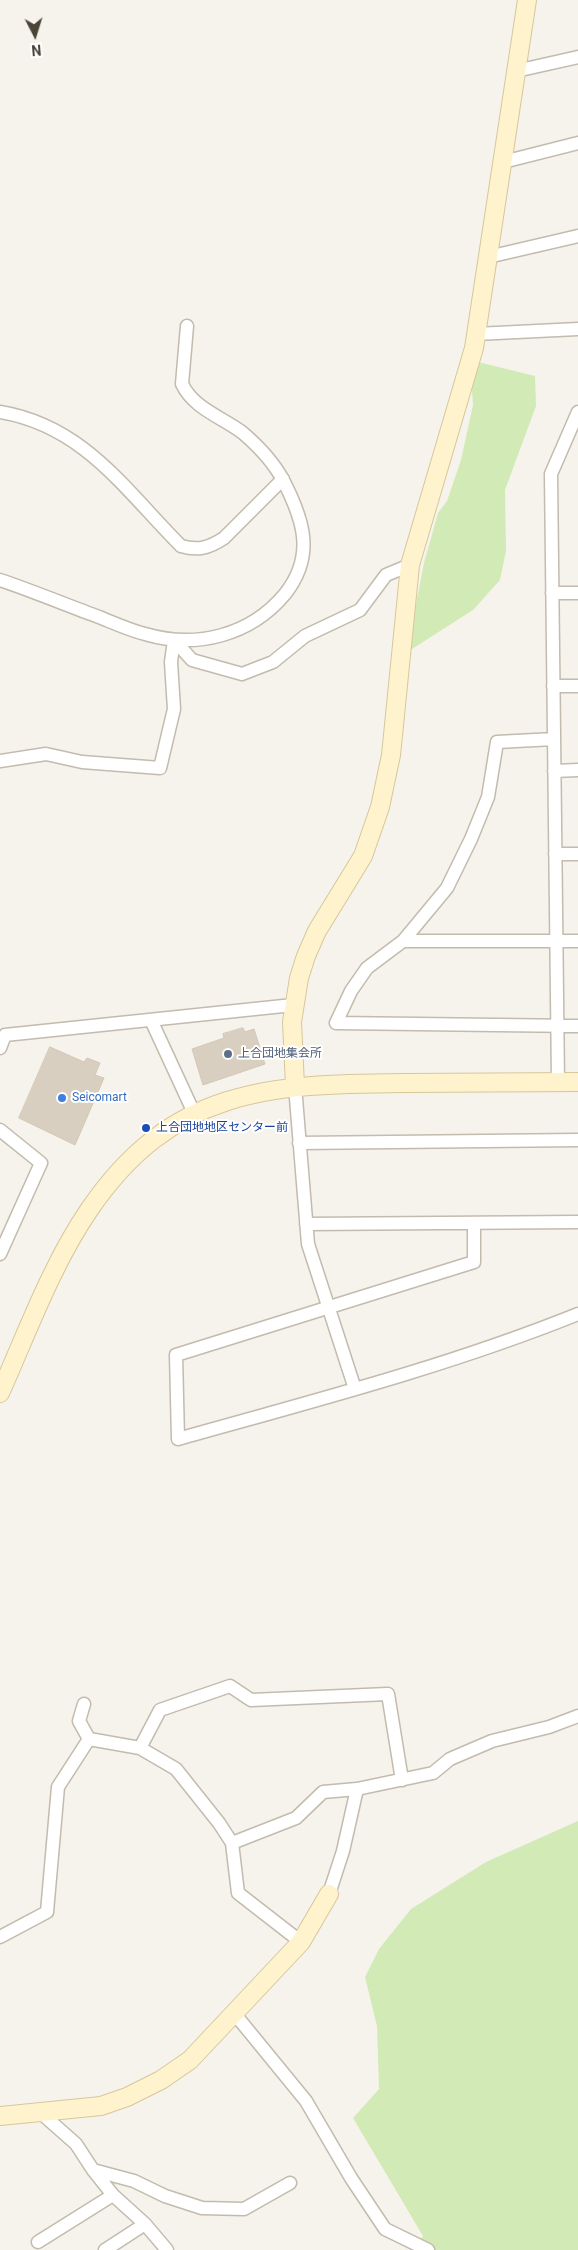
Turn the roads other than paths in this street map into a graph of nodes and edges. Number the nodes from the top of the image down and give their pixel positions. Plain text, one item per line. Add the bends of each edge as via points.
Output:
1 (527, 0) edge
2 (578, 57) edge
3 (516, 71) junction
4 (578, 143) edge
5 (503, 162) junction
6 (578, 236) edge
7 (488, 257) junction
8 (187, 326) dead end
9 (578, 329) edge
10 (476, 334) junction
11 (0, 412) edge
12 (578, 412) edge
13 (283, 479) junction
14 (410, 565) junction
15 (0, 580) edge
16 (552, 593) junction
17 (578, 593) edge
18 (174, 640) junction
19 (553, 686) junction
20 (578, 686) edge
21 (554, 739) junction
22 (0, 761) edge
23 (578, 770) edge
24 (554, 771) junction
25 (555, 854) junction
26 (578, 854) edge
27 (403, 941) junction
28 (556, 941) junction
29 (578, 941) edge
30 (293, 1006) junction
31 (150, 1020) junction
32 (556, 1026) junction
33 (578, 1026) edge
34 (3, 1034) edge
35 (0, 1048) edge
36 (558, 1082) junction
37 (578, 1082) edge
38 (295, 1086) junction
39 (194, 1114) junction
40 (0, 1130) edge
41 (578, 1140) edge
42 (298, 1143) junction
43 (578, 1222) edge
44 (474, 1223) junction
45 (306, 1224) junction
46 (0, 1254) edge
47 (329, 1309) junction
48 (578, 1314) edge
49 (5, 1370) edge
50 (355, 1389) junction
51 (0, 1393) edge
52 (84, 1704) dead end
53 (578, 1716) edge
54 (89, 1740) junction
55 (140, 1748) junction
56 (402, 1780) junction
57 (357, 1790) junction
58 (232, 1843) junction
59 (329, 1894) joint
60 (0, 1937) edge
61 (301, 1942) junction
62 (234, 2013) junction
63 (41, 2113) junction
64 (0, 2116) edge
65 (93, 2170) junction
66 (290, 2183) dead end
67 (114, 2195) junction
68 (145, 2224) junction
69 (38, 2242) dead end
70 (105, 2250) edge
71 (167, 2250) edge
72 (428, 2250) edge

1 - 3 street
2 - 3 street
3 - 5 street
4 - 5 street
5 - 7 street
6 - 7 street
7 - 10 street
8 - 13 street via 182,384 186,392 209,412 242,433 266,456
9 - 10 street
10 - 14 street
11 - 13 street via 20,415 83,447 181,546 193,550 214,545 224,538
12 - 16 street via 551,474
13 - 18 street via 302,526 302,565 294,583 279,601 245,627 197,641
14 - 18 street via 386,575 360,610 305,636 273,662 242,674 192,660
14 - 30 street via 391,755 380,807 364,856 317,931 306,956
15 - 18 street via 145,634
16 - 17 street
16 - 19 street
18 - 22 street via 171,662 174,709 160,768 82,762 46,754
19 - 20 street
19 - 21 street
21 - 24 street
21 - 27 street via 497,742 488,797 471,839 447,888
23 - 24 street
24 - 25 street
25 - 26 street
25 - 28 street
27 - 28 street
27 - 32 street via 367,968 351,991 336,1023
28 - 29 street
28 - 32 street
30 - 31 street
30 - 38 street
31 - 34 street
31 - 39 street
32 - 33 street
32 - 36 street
34 - 35 street
36 - 37 street
36 - 38 street
38 - 39 street via 231,1099
38 - 42 street
39 - 49 street via 165,1130 136,1152 89,1210
40 - 46 street via 41,1163
41 - 42 street
42 - 45 street
43 - 44 street
44 - 45 street
44 - 47 street via 474,1262
45 - 47 street via 308,1244
47 - 50 street
47 - 50 street via 176,1355 178,1439
48 - 50 street via 511,1341
49 - 51 street
52 - 54 street via 79,1721
53 - 56 street via 492,1741 450,1759 434,1773
54 - 55 street
54 - 60 street via 58,1787 48,1912
55 - 56 street via 160,1710 230,1686 251,1700 388,1694
55 - 58 street via 176,1769
56 - 57 street
57 - 58 street via 323,1792 296,1818
57 - 59 street
58 - 61 street via 238,1893
59 - 61 street
61 - 62 street
62 - 63 street via 190,2060 161,2080 101,2106
62 - 72 street via 306,2101 385,2229
63 - 64 street
63 - 65 street via 76,2144
65 - 66 street via 134,2181 165,2196 202,2208 244,2209
65 - 67 street
67 - 68 street
67 - 69 street
68 - 70 street
68 - 71 street

